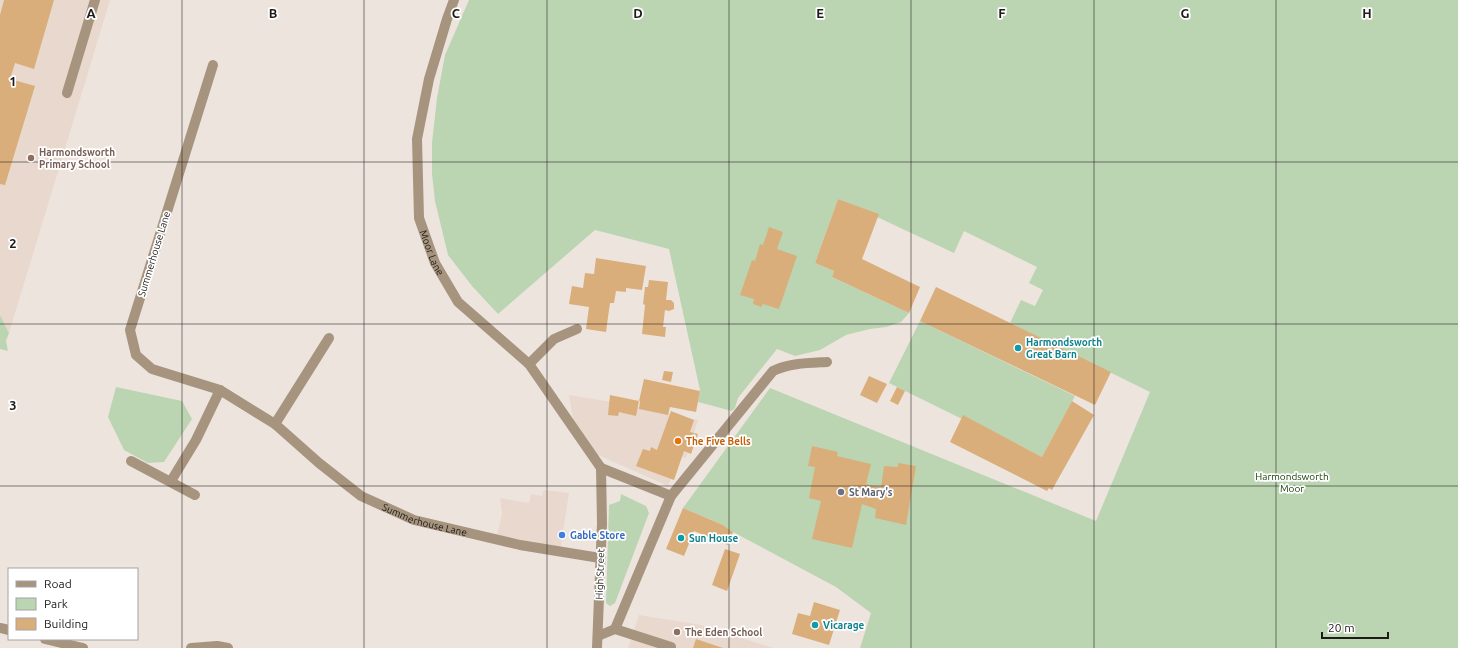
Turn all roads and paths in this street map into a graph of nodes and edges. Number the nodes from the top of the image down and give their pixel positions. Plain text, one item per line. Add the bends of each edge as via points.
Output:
1 (95, 0) edge
2 (454, 0) edge
3 (213, 65) dead end
4 (67, 93) dead end
5 (577, 329) dead end
6 (329, 338) dead end
7 (827, 362) dead end
8 (529, 364) junction
9 (220, 390) junction
10 (275, 424) junction
11 (132, 461) dead end
12 (601, 468) junction
13 (171, 481) junction
14 (195, 495) dead end
15 (671, 496) junction
16 (600, 558) junction
17 (615, 629) junction
18 (598, 636) junction
19 (49, 640) edge
20 (83, 648) edge
21 (191, 648) edge
22 (228, 648) edge
23 (597, 648) edge
24 (670, 648) edge

1 - 4 street
2 - 8 street, Moor Lane via 429,80 417,139 419,218 435,263 458,302
3 - 9 street, Summerhouse Lane via 130,330 136,355 152,369
5 - 8 street via 554,338
6 - 10 street
7 - 15 street via 793,364 773,371
8 - 12 street, Moor Lane
9 - 10 street, Summerhouse Lane
9 - 13 street via 196,440
10 - 16 street, Summerhouse Lane via 361,496 414,520 520,545
11 - 13 street
12 - 15 street
12 - 16 street, High Street
13 - 14 street
15 - 17 street
16 - 18 street, High Street
17 - 18 street
17 - 24 street
18 - 23 street, High Street
19 - 20 street
21 - 22 street

